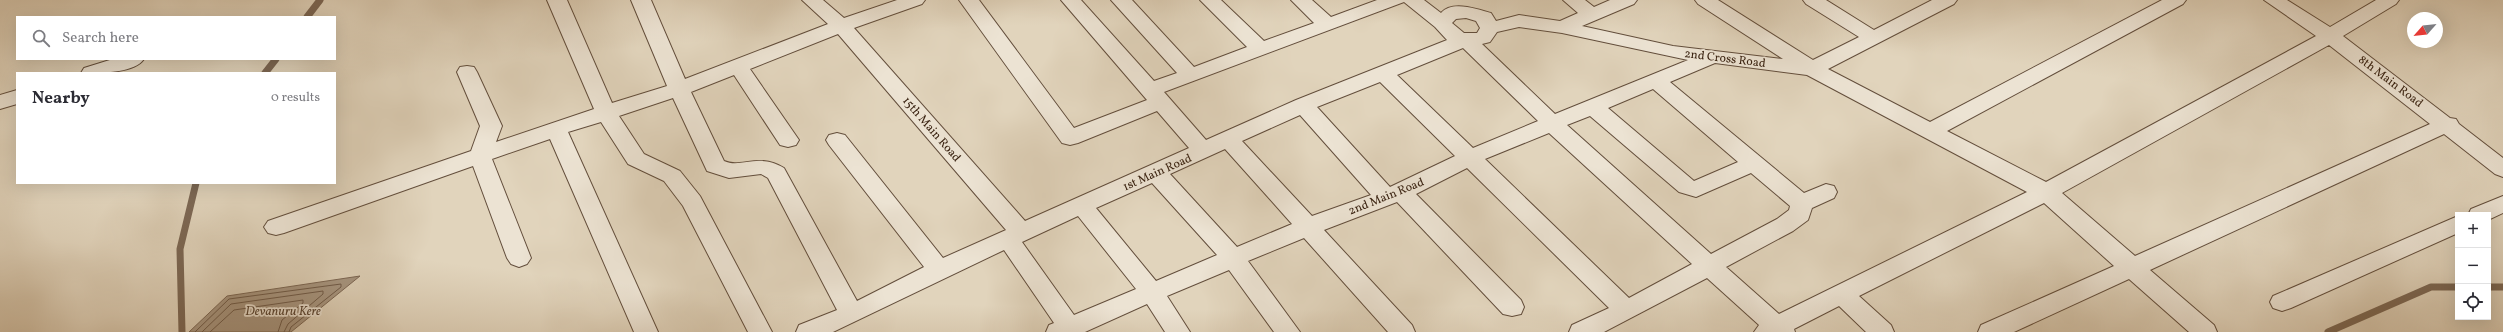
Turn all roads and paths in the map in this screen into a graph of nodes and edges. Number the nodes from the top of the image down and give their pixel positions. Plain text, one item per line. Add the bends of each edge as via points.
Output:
1 (557, 0) edge
2 (641, 0) edge
3 (812, 0) edge
4 (915, 0) edge
5 (969, 0) edge
6 (1071, 0) edge
7 (1121, 0) edge
8 (1210, 0) edge
9 (1301, 0) edge
10 (1395, 0) edge
11 (1412, 0) edge
12 (1573, 0) edge
13 (1627, 0) edge
14 (1705, 0) edge
15 (1813, 0) edge
16 (2176, 0) edge
17 (2274, 0) edge
18 (2389, 0) edge
19 (1939, 1) edge
20 (1592, 14) junction
21 (1442, 23) junction
22 (1328, 25) junction
23 (841, 26) junction
24 (1562, 27) junction
25 (1490, 28) junction
26 (2330, 36) junction
27 (1872, 37) junction
28 (1466, 40) junction
29 (1260, 49) junction
30 (1713, 57) junction
31 (131, 60) edge
32 (739, 68) junction
33 (1812, 69) junction
34 (94, 72) edge
35 (467, 72) dead end
36 (1384, 74) junction
37 (1190, 75) junction
38 (1655, 80) junction
39 (678, 89) junction
40 (1156, 96) junction
41 (16, 97) edge
42 (0, 102) edge
43 (1303, 105) junction
44 (1592, 106) junction
45 (606, 113) junction
46 (1552, 123) junction
47 (2448, 124) junction
48 (556, 129) junction
49 (1930, 131) junction
50 (1228, 139) junction
51 (788, 140) dead end
52 (836, 140) dead end
53 (1203, 150) junction
54 (480, 156) junction
55 (1471, 157) junction
56 (1754, 163) junction
57 (2503, 169) edge
58 (1155, 172) junction
59 (1826, 192) dead end
60 (2046, 192) junction
61 (1393, 194) junction
62 (1802, 204) junction
63 (2503, 204) edge
64 (1082, 206) junction
65 (2486, 212) edge
66 (2455, 225) edge
67 (276, 227) dead end
68 (1307, 227) junction
69 (1015, 236) junction
70 (519, 258) dead end
71 (1233, 258) junction
72 (1710, 265) junction
73 (2132, 268) junction
74 (939, 270) junction
75 (1152, 292) junction
76 (1841, 294) junction
77 (2282, 302) dead end
78 (1512, 307) dead end
79 (1627, 310) junction
80 (852, 314) junction
81 (1067, 330) edge
82 (1775, 330) edge
83 (646, 332) edge
84 (760, 332) edge
85 (808, 332) edge
86 (1178, 332) edge
87 (1288, 332) edge
88 (1403, 332) edge
89 (1581, 332) edge
90 (1882, 332) edge
91 (1990, 332) edge
92 (2205, 332) edge

1 - 45 street
2 - 39 street
3 - 23 street, 15th Main Road
4 - 23 street
5 - 40 street via 1070,138
6 - 40 street
7 - 37 street
8 - 29 street
9 - 22 street
10 - 22 street
11 - 21 street
12 - 20 street
13 - 20 street
14 - 33 street
15 - 27 street
16 - 49 street
17 - 26 street, 8th Main Road
18 - 26 street
19 - 27 street
20 - 24 street
21 - 25 street via 1450,14 1467,12 1484,17
21 - 28 street via 1449,35
22 - 29 street
23 - 32 street
23 - 69 street, 15th Main Road
24 - 25 street, 2nd Cross Road via 1519,20
24 - 30 street, 2nd Cross Road via 1673,52
25 - 28 street, 1st Main Road via 1483,38
26 - 47 street, 8th Main Road
26 - 60 street
27 - 33 street
28 - 36 street, 1st Main Road
28 - 46 street
29 - 37 street
30 - 33 street, 2nd Cross Road
30 - 38 street, 2nd Main Road
31 - 34 street
32 - 39 street
32 - 51 street
33 - 49 street
35 - 54 street via 491,126
36 - 43 street, 1st Main Road
36 - 55 street
37 - 40 street
38 - 44 street, 2nd Main Road
38 - 56 street
39 - 45 street
39 - 80 street via 715,166 725,171 764,166 776,173
40 - 53 street
41 - 42 street
43 - 50 street, 1st Main Road
43 - 61 street
44 - 46 street, 2nd Main Road
44 - 56 street via 1687,187 1696,189
45 - 48 street
45 - 84 street via 636,159 672,176 692,202
46 - 55 street, 2nd Main Road
46 - 72 street
47 - 57 street, 8th Main Road
47 - 73 street
48 - 54 street
48 - 83 street
49 - 60 street
50 - 53 street, 1st Main Road
50 - 68 street
52 - 74 street
53 - 58 street, 1st Main Road
54 - 67 street
54 - 70 street
55 - 61 street, 2nd Main Road
55 - 79 street
56 - 62 street
58 - 64 street, 1st Main Road
58 - 71 street
59 - 62 street
60 - 73 street
60 - 76 street
61 - 68 street, 2nd Main Road
61 - 78 street
62 - 72 street via 1800,214 1793,220
63 - 65 street
64 - 69 street, 1st Main Road
64 - 75 street
66 - 77 street
68 - 71 street, 2nd Main Road
68 - 88 street
69 - 74 street, 1st Main Road
69 - 81 street, 15th Main Road
71 - 75 street, 2nd Main Road
71 - 87 street
72 - 79 street
72 - 82 street
73 - 91 street
73 - 92 street
74 - 80 street, 1st Main Road
75 - 81 street, 2nd Main Road
75 - 86 street
76 - 82 street
76 - 90 street
79 - 89 street
80 - 85 street, 1st Main Road

